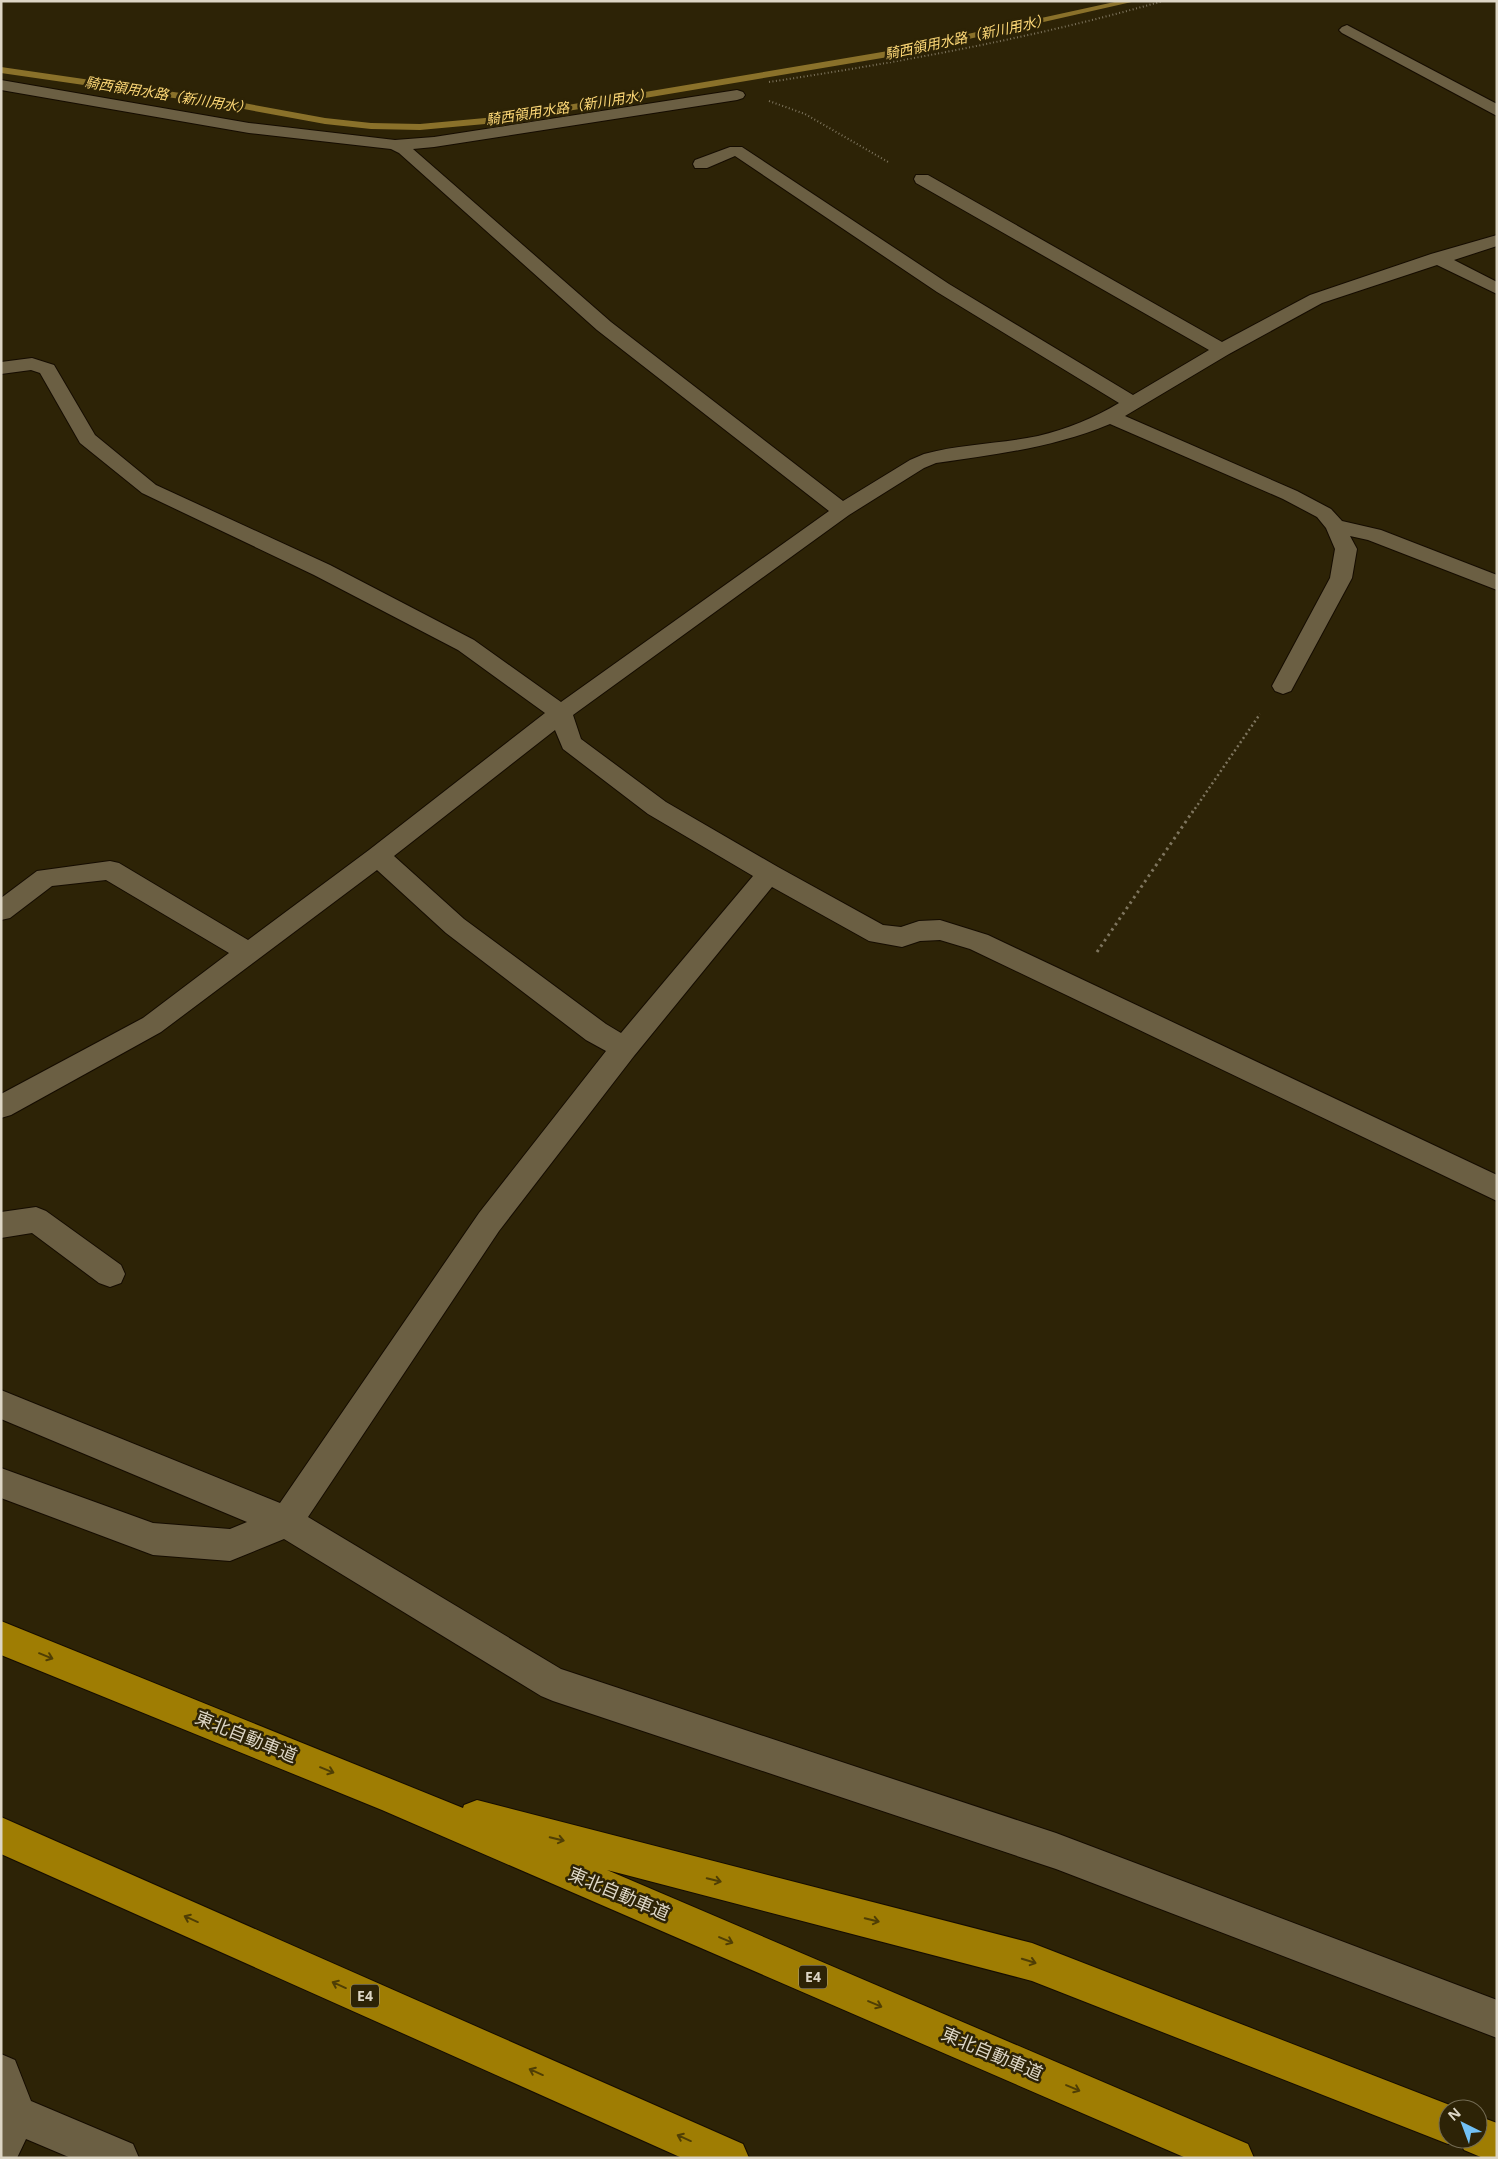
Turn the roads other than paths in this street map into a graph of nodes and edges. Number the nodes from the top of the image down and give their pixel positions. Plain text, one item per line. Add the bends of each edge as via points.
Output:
1 (1347, 30) dead end
2 (1, 85) edge
3 (736, 95) road end
4 (1497, 111) edge
5 (395, 145) junction
6 (700, 164) dead end
7 (922, 179) road end
8 (1497, 240) edge
9 (1437, 258) junction
10 (1497, 289) edge
11 (1222, 350) junction
12 (1, 368) edge
13 (1133, 403) junction
14 (1110, 417) junction
15 (842, 511) junction
16 (1335, 526) junction
17 (1497, 583) edge
18 (1282, 686) road end
19 (561, 714) junction
20 (378, 856) junction
21 (769, 874) junction
22 (1, 911) edge
23 (248, 953) junction
24 (624, 1048) junction
25 (1, 1107) edge
26 (1497, 1189) edge
27 (1, 1225) edge
28 (110, 1274) dead end
29 (1, 1404) edge
30 (1, 1483) edge
31 (286, 1522) junction
32 (1, 1638) edge
33 (391, 1796) junction
34 (1, 1835) edge
35 (1497, 2019) edge
36 (1, 2074) edge
37 (1438, 2120) edge
38 (7, 2124) edge
39 (120, 2158) edge
40 (729, 2158) edge
41 (1234, 2158) edge

1 - 4 street
2 - 5 street via 249,128
3 - 5 street via 434,142
5 - 15 street via 405,150 604,326
6 - 13 street via 736,150 944,288
7 - 11 street
8 - 9 street
9 - 10 street
9 - 11 street via 1316,299
11 - 13 street
12 - 19 street via 32,364 47,369 87,439 149,489 322,570 466,645
13 - 14 street
14 - 15 street via 1071,433 1037,442 931,458
14 - 16 street via 1290,495 1324,513
15 - 19 street
16 - 17 street via 1374,535
16 - 18 street via 1346,549 1341,578
19 - 20 street
19 - 21 street via 571,743 657,808
20 - 23 street
20 - 24 street via 455,926 596,1032
21 - 24 street
21 - 26 street via 878,934 902,937 919,931 940,930 979,942
22 - 23 street via 46,878 110,870
23 - 25 street via 152,1025
24 - 31 street via 489,1222
27 - 28 street via 36,1220
29 - 31 street
30 - 31 street via 153,1539 230,1545
31 - 35 street via 553,1684 1056,1851
32 -> 33 highway, 東北自動車道 / E4
33 -> 37 highway via 1032,1962
33 -> 41 highway, 東北自動車道 / E4
40 -> 34 highway, E4
36 - 38 street
38 - 39 street

